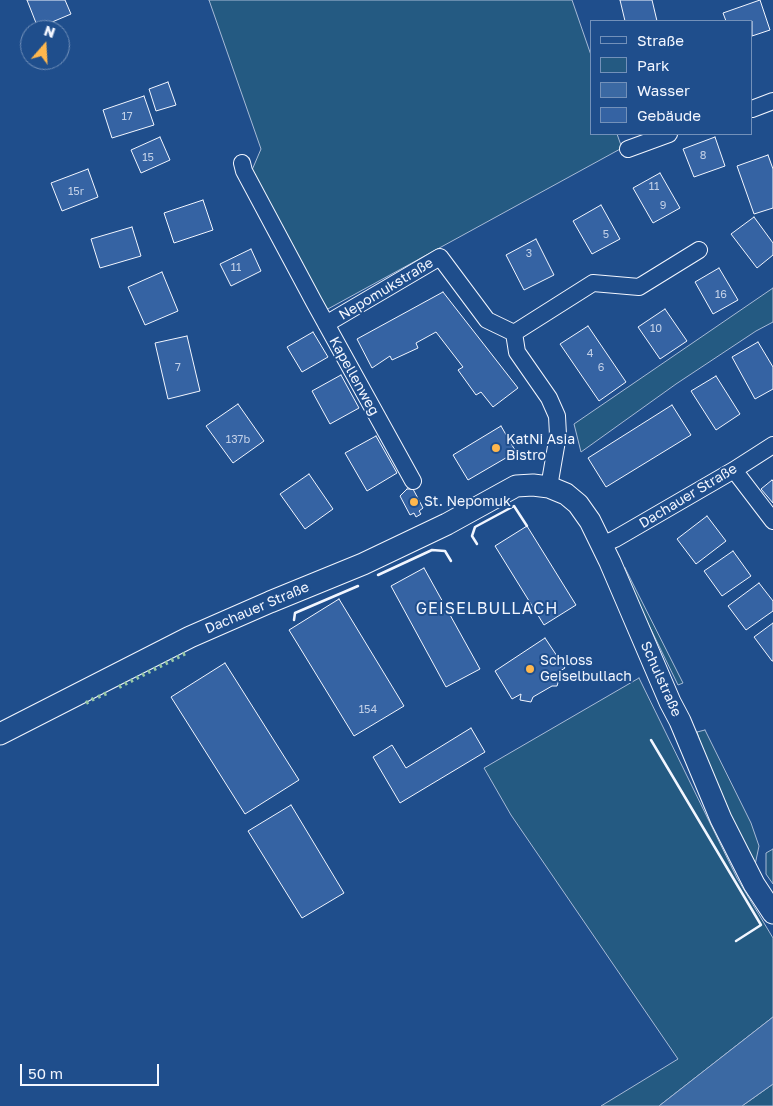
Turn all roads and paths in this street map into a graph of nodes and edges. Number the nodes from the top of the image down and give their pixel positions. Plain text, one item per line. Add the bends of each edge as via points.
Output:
1 (773, 101) edge
2 (753, 108) edge
3 (665, 135) edge
4 (628, 149) dead end
5 (242, 163) dead end
6 (698, 250) dead end
7 (326, 324) junction
8 (514, 333) junction
9 (773, 444) edge
10 (734, 470) junction
11 (413, 481) dead end
12 (516, 486) joint
13 (549, 487) junction
14 (773, 521) edge
15 (602, 546) junction
16 (0, 734) edge
17 (773, 913) edge

1 - 2 street
3 - 4 street
5 - 7 street, Kapellenweg
6 - 8 street via 639,287 593,283
7 - 8 street, Nepomukstraße via 440,257 487,320
7 - 11 street, Kapellenweg
8 - 13 street via 517,352 549,398 556,416 558,435
9 - 10 street, Dachauer Straße
10 - 14 street
10 - 15 street, Dachauer Straße
12 - 13 street, Schulstraße
12 - 16 street, Dachauer Straße via 447,524 363,564 190,637
13 - 15 street, Schulstraße via 566,494 578,504
15 - 17 street, Schulstraße via 721,819 754,884

